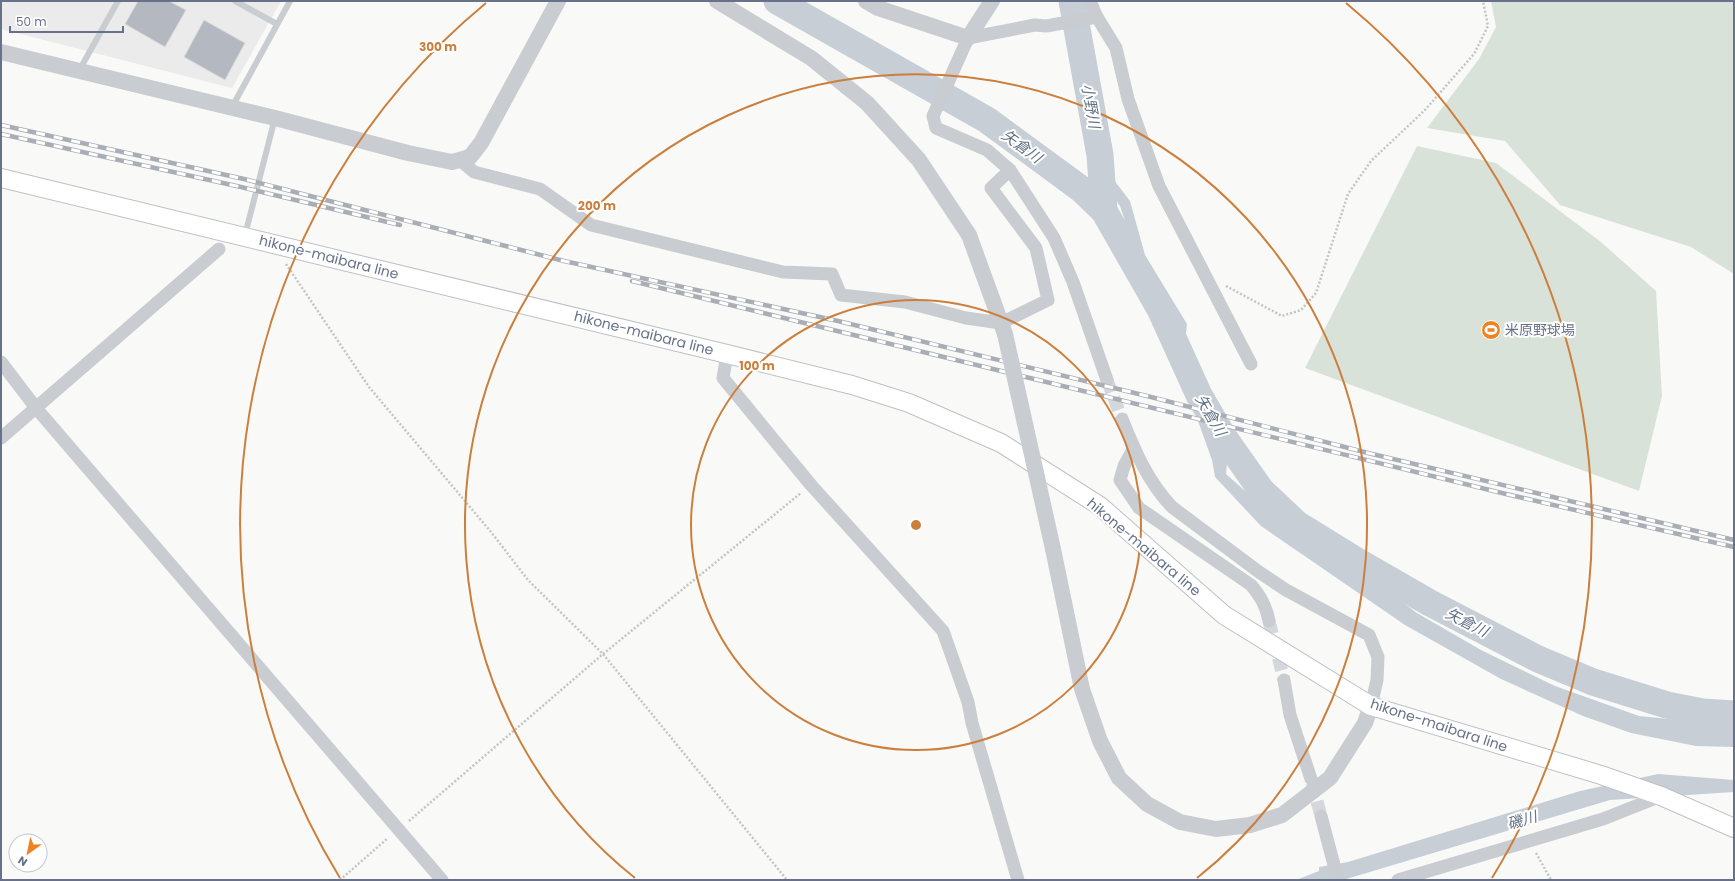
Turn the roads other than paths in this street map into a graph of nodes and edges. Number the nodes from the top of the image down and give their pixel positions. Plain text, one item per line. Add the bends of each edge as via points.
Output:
1 (118, 1) edge
2 (235, 1) edge
3 (290, 1) edge
4 (558, 1) edge
5 (717, 1) edge
6 (866, 1) edge
7 (992, 1) edge
8 (1090, 1) edge
9 (1097, 17) junction
10 (277, 24) junction
11 (968, 38) junction
12 (1, 52) edge
13 (79, 71) junction
14 (232, 108) junction
15 (275, 118) junction
16 (460, 160) junction
17 (1010, 170) junction
18 (1, 178) edge
19 (245, 236) junction
20 (219, 249) dead end
21 (1003, 329) junction
22 (727, 354) junction
23 (1, 362) edge
24 (1251, 364) dead end
25 (1107, 380) tunnel mouth
26 (36, 408) junction
27 (1122, 419) tunnel mouth
28 (1, 438) edge
29 (1134, 448) junction
30 (1269, 621) tunnel mouth
31 (1284, 680) tunnel mouth
32 (1371, 706) junction
33 (1311, 779) tunnel mouth
34 (1661, 796) junction
35 (1321, 816) tunnel mouth
36 (1734, 828) edge
37 (442, 880) edge
38 (1018, 880) edge
39 (1338, 880) edge
40 (1398, 880) edge

1 - 13 lane
2 - 10 lane
3 - 10 lane
4 - 16 street via 481,143 470,157
5 - 21 street via 811,58 867,104 919,160 969,235
6 - 11 street via 878,8
7 - 11 street
8 - 9 street
9 - 11 street via 1046,26 1028,26
9 - 24 street via 1116,48 1128,99 1159,186
10 - 14 lane
11 - 17 street via 933,116 936,128 987,150
12 - 13 street
13 - 14 street
14 - 15 street
15 - 16 street via 408,153 452,162
15 - 19 lane
16 - 21 street via 474,172 540,189 591,226 783,272 832,274 841,295 905,302
17 - 21 street via 991,188 1036,248 1048,300
17 - 25 street via 1054,238 1073,282
18 - 19 main road, hikone-maibara line
19 - 22 main road, hikone-maibara line
20 - 26 street
21 - 32 street, bridge via 1082,689 1100,741 1119,778 1147,804 1180,822 1216,829 1250,826 1282,815 1330,778 1365,723
22 - 32 main road, hikone-maibara line via 852,385 909,403 1001,443 1100,506 1224,615
22 - 38 street via 723,378 811,485 943,631 968,702
23 - 26 street
26 - 28 street
26 - 37 street
27 - 29 street
29 - 30 street via 1120,480 1139,508 1251,585 1263,601
29 - 32 street via 1159,494 1172,507 1286,590 1369,636 1378,657 1377,680
31 - 33 street via 1290,715
32 - 34 main road, hikone-maibara line via 1601,775
34 - 36 main road, hikone-maibara line
34 - 40 street via 1603,820
35 - 39 street

